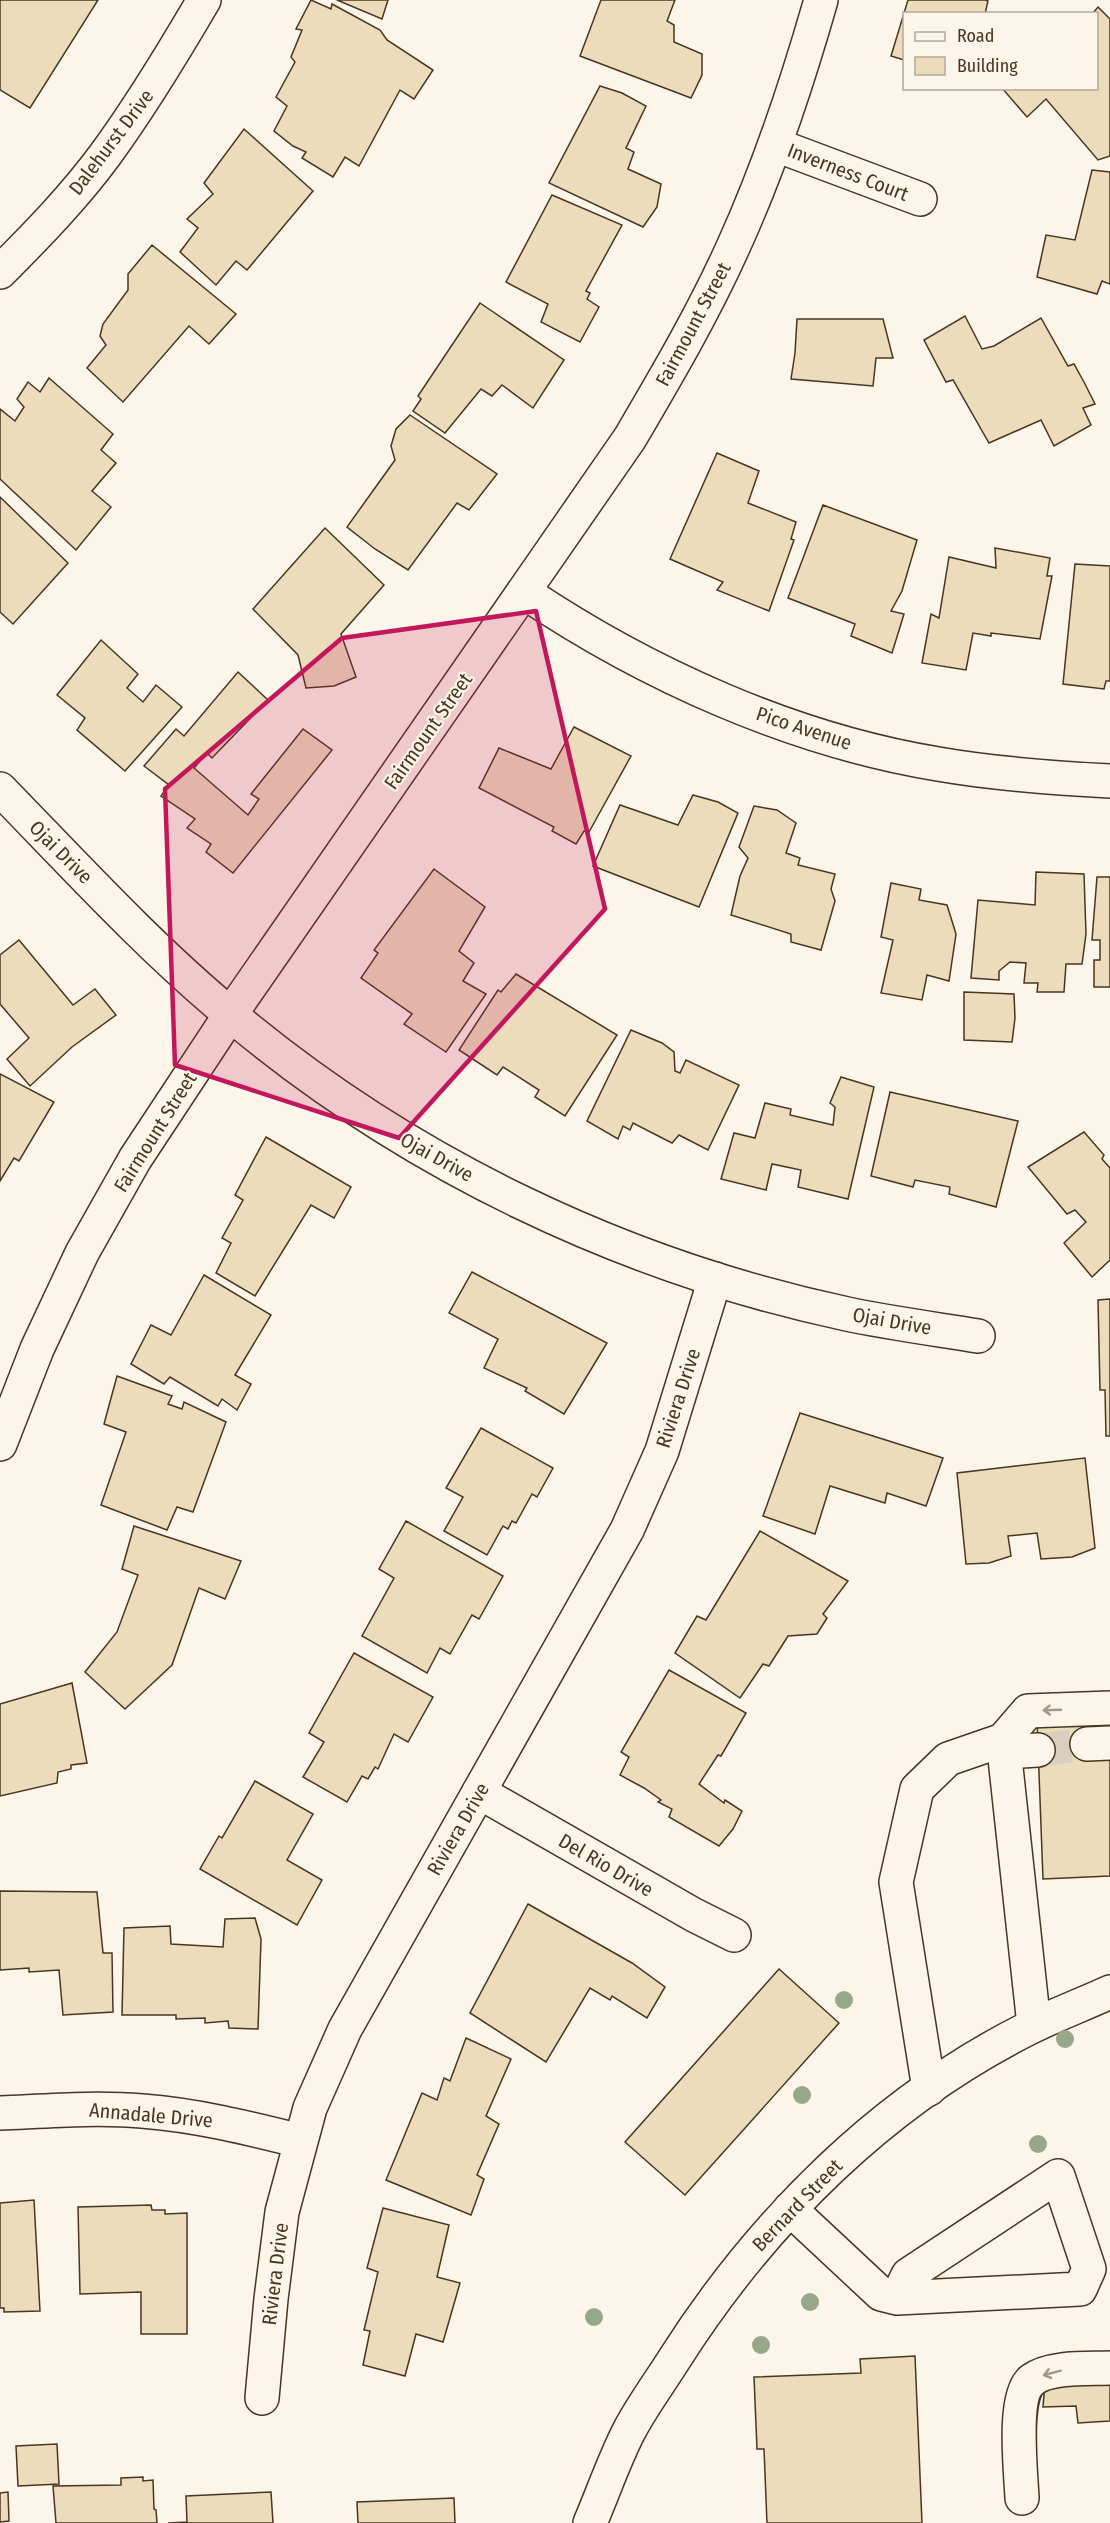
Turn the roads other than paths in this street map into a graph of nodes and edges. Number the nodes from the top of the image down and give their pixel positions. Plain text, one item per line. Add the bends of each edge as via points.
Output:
1 (204, 0) edge
2 (821, 0) edge
3 (776, 145) junction
4 (920, 199) dead end
5 (0, 272) edge
6 (524, 592) junction
7 (1110, 781) edge
8 (0, 789) edge
9 (230, 1015) junction
10 (715, 1279) junction
11 (978, 1336) dead end
12 (0, 1444) edge
13 (1110, 1708) edge
14 (1003, 1740) junction
15 (1038, 1750) tunnel mouth
16 (479, 1792) junction
17 (734, 1935) dead end
18 (1110, 1992) edge
19 (1034, 2025) junction
20 (929, 2089) junction
21 (0, 2113) edge
22 (300, 2141) junction
23 (790, 2209) junction
24 (897, 2298) junction
25 (1110, 2368) edge
26 (262, 2398) dead end
27 (1022, 2498) dead end
28 (590, 2523) edge

1 - 5 street, Dalehurst Drive via 157,81 104,157 44,228
2 - 3 street, Fairmount Street
3 - 4 street, Inverness Court
3 - 6 street, Fairmount Street via 734,246 685,344 630,438
6 - 7 street, Pico Avenue via 639,662 740,708 846,743 936,764 1028,777
6 - 9 street, Fairmount Street
8 - 9 street, Ojai Drive via 157,949
9 - 10 street, Ojai Drive via 298,1068 400,1137 508,1197 622,1246
9 - 12 street, Fairmount Street via 135,1160 82,1253 36,1350
10 - 11 street, Ojai Drive via 847,1314
10 - 16 street, Riviera Drive via 662,1451 627,1530
13 -> 14 street via 1028,1711
14 - 15 street via 1021,1752
14 - 19 street
14 - 20 street via 948,1759 917,1789 896,1882
16 - 17 street, Del Rio Drive
16 - 22 street, Riviera Drive via 345,2029 310,2108
18 - 19 street, Bernard Street
19 - 20 street, Bernard Street
20 - 23 street, Bernard Street via 875,2129
21 - 22 street, Annadale Drive via 142,2111 228,2123
22 - 26 street, Riviera Drive via 282,2212
23 - 24 street via 881,2294
23 - 28 street, Bernard Street via 743,2261 629,2430
24 - 24 street via 1080,2289 1089,2269 1058,2176 908,2275
25 -> 27 street via 1055,2371 1031,2380 1022,2396

